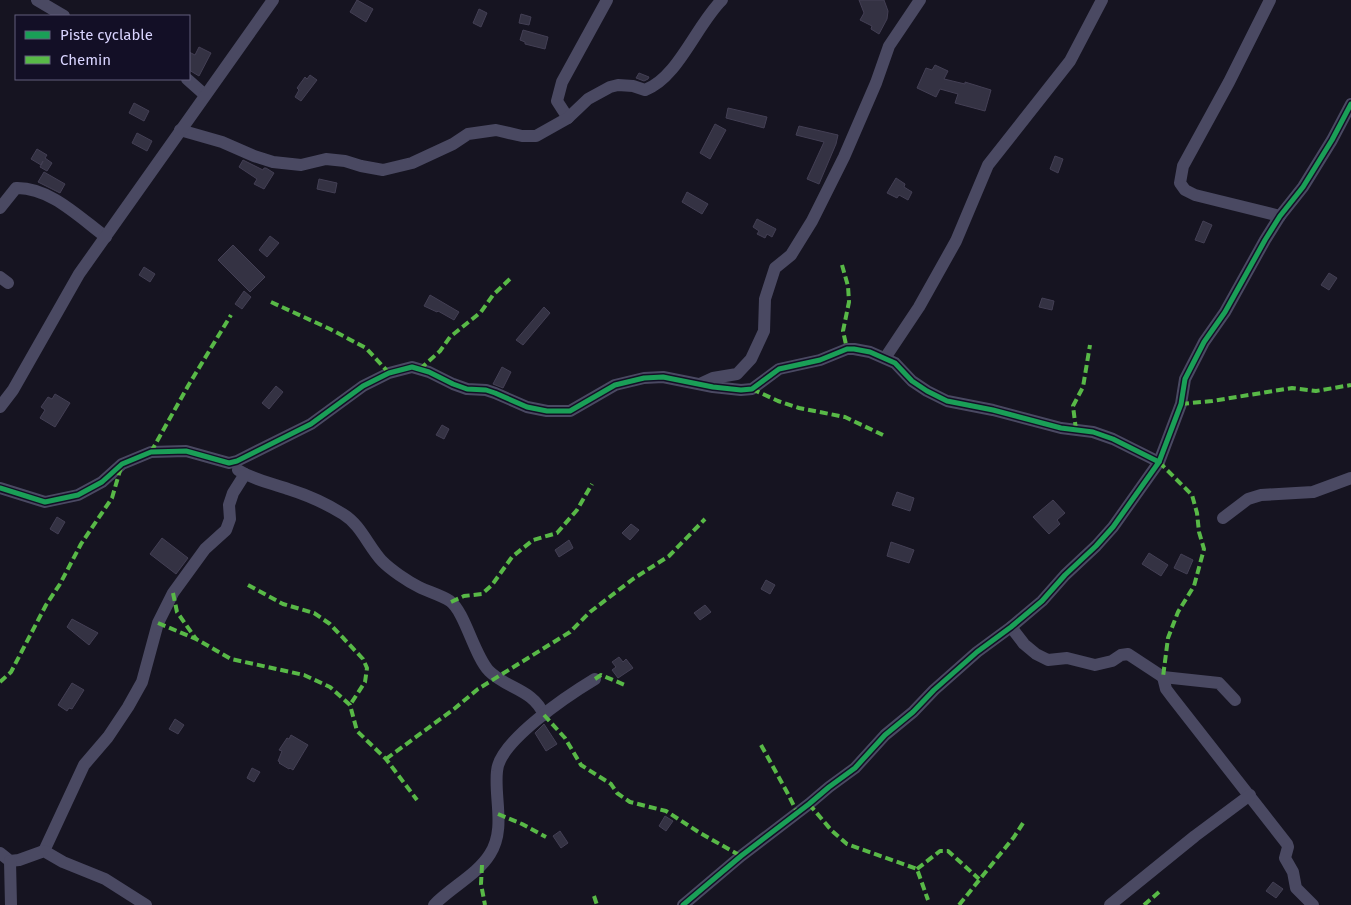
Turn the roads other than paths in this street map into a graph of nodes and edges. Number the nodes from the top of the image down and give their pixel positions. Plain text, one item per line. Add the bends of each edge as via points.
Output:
1 (37, 0) edge
2 (273, 0) edge
3 (607, 0) edge
4 (722, 0) edge
5 (920, 0) edge
6 (1102, 0) edge
7 (1270, 0) edge
8 (62, 15) edge
9 (188, 80) edge
10 (205, 95) junction
11 (1351, 104) edge
12 (568, 118) junction
13 (180, 130) junction
14 (0, 208) edge
15 (1280, 216) junction
16 (106, 237) junction
17 (884, 358) junction
18 (700, 384) junction
19 (0, 407) edge
20 (1159, 462) junction
21 (229, 463) junction
22 (245, 474) junction
23 (1351, 478) edge
24 (0, 488) edge
25 (1223, 518) dead end
26 (1011, 627) junction
27 (1163, 677) junction
28 (595, 679) dead end
29 (1235, 700) dead end
30 (544, 715) junction
31 (1250, 796) junction
32 (44, 851) junction
33 (5, 857) edge
34 (11, 905) edge
35 (146, 905) edge
36 (434, 905) edge
37 (683, 905) edge
38 (1110, 905) edge
39 (1313, 905) edge

1 - 8 street
2 - 10 street
3 - 12 street via 562,82 557,101
4 - 12 street via 662,79 645,90 633,86 610,87 588,99
5 - 18 street via 889,46 844,156 812,221 790,255 775,268 765,299 764,331 751,359 737,374
6 - 17 street via 1070,61 988,165 956,241 920,307
7 - 15 street via 1230,82 1183,166 1180,183 1195,195
9 - 10 street
10 - 13 street
11 - 15 street via 1303,187
12 - 13 street via 536,136 496,130 468,134 412,164 383,170 346,160 326,159 301,165 274,162
13 - 16 street
14 - 16 street via 16,188 28,188 48,195
15 - 20 street via 1188,372 1181,404
16 - 19 street via 79,274 14,390
17 - 18 street via 859,349 846,349 820,360 780,369 752,389
17 - 20 street via 895,363 912,381 947,401 1061,428 1093,432
18 - 21 street via 663,377 644,378 615,385 570,411 547,410 527,407 486,390 460,386 412,367 389,373 363,386 311,424
20 - 26 street via 1102,540 1042,601
21 - 22 street
21 - 24 street via 186,451 151,452 122,464 102,482 78,495 45,502
22 - 30 street via 290,490 346,516 358,526 382,561 417,587 452,602 489,671 534,699
22 - 32 street via 233,493 226,530 205,549 173,593 158,622 142,682 108,737 84,765
23 - 25 street via 1312,492 1248,498
26 - 27 street via 1024,644 1048,660 1067,658 1094,665 1128,654
26 - 37 street via 934,690 855,768 748,850
27 - 29 street via 1219,683
27 - 31 street via 1166,689
28 - 30 street
30 - 36 street via 510,745 500,760 497,769 497,839 491,853 482,865
31 - 38 street
31 - 39 street via 1287,844 1285,858 1293,872 1296,888
32 - 33 street via 29,858
32 - 35 street via 105,879
33 - 34 street

